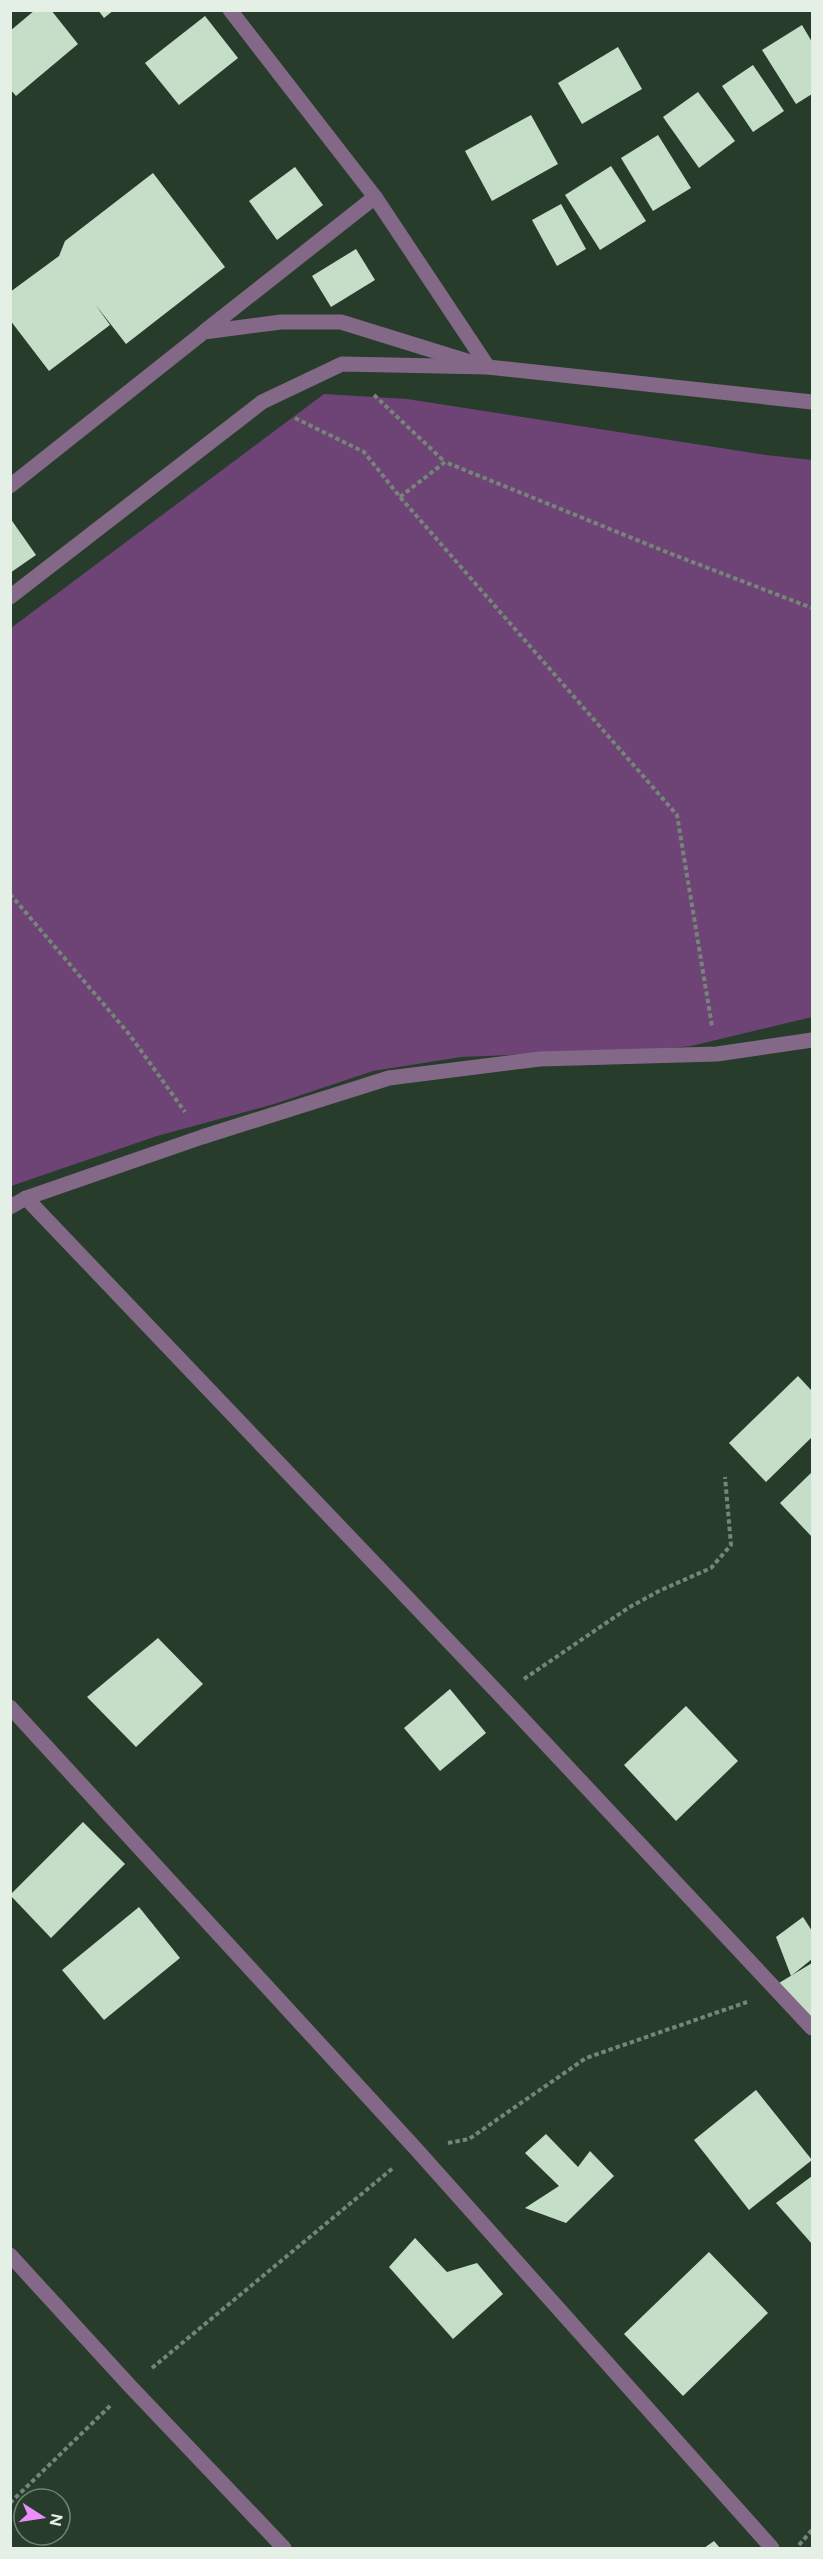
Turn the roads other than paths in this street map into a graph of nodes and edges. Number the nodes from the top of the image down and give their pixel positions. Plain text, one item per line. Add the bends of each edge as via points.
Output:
1 (230, 10) edge
2 (375, 197) junction
3 (204, 332) junction
4 (488, 367) junction
5 (813, 402) edge
6 (14, 478) edge
7 (10, 597) edge
8 (813, 1040) edge
9 (26, 1198) junction
10 (10, 1207) edge
11 (10, 1707) edge
12 (813, 2028) edge
13 (10, 2255) edge
14 (284, 2548) edge
15 (772, 2548) edge

1 - 2 street
2 - 3 street
2 - 4 street
3 - 4 street via 281,322 340,322
3 - 6 street
4 - 5 street
4 - 7 street via 342,364 262,402
8 - 9 street via 717,1054 540,1059 389,1078
9 - 10 street
9 - 12 street
11 - 15 street via 416,2149
13 - 14 street

